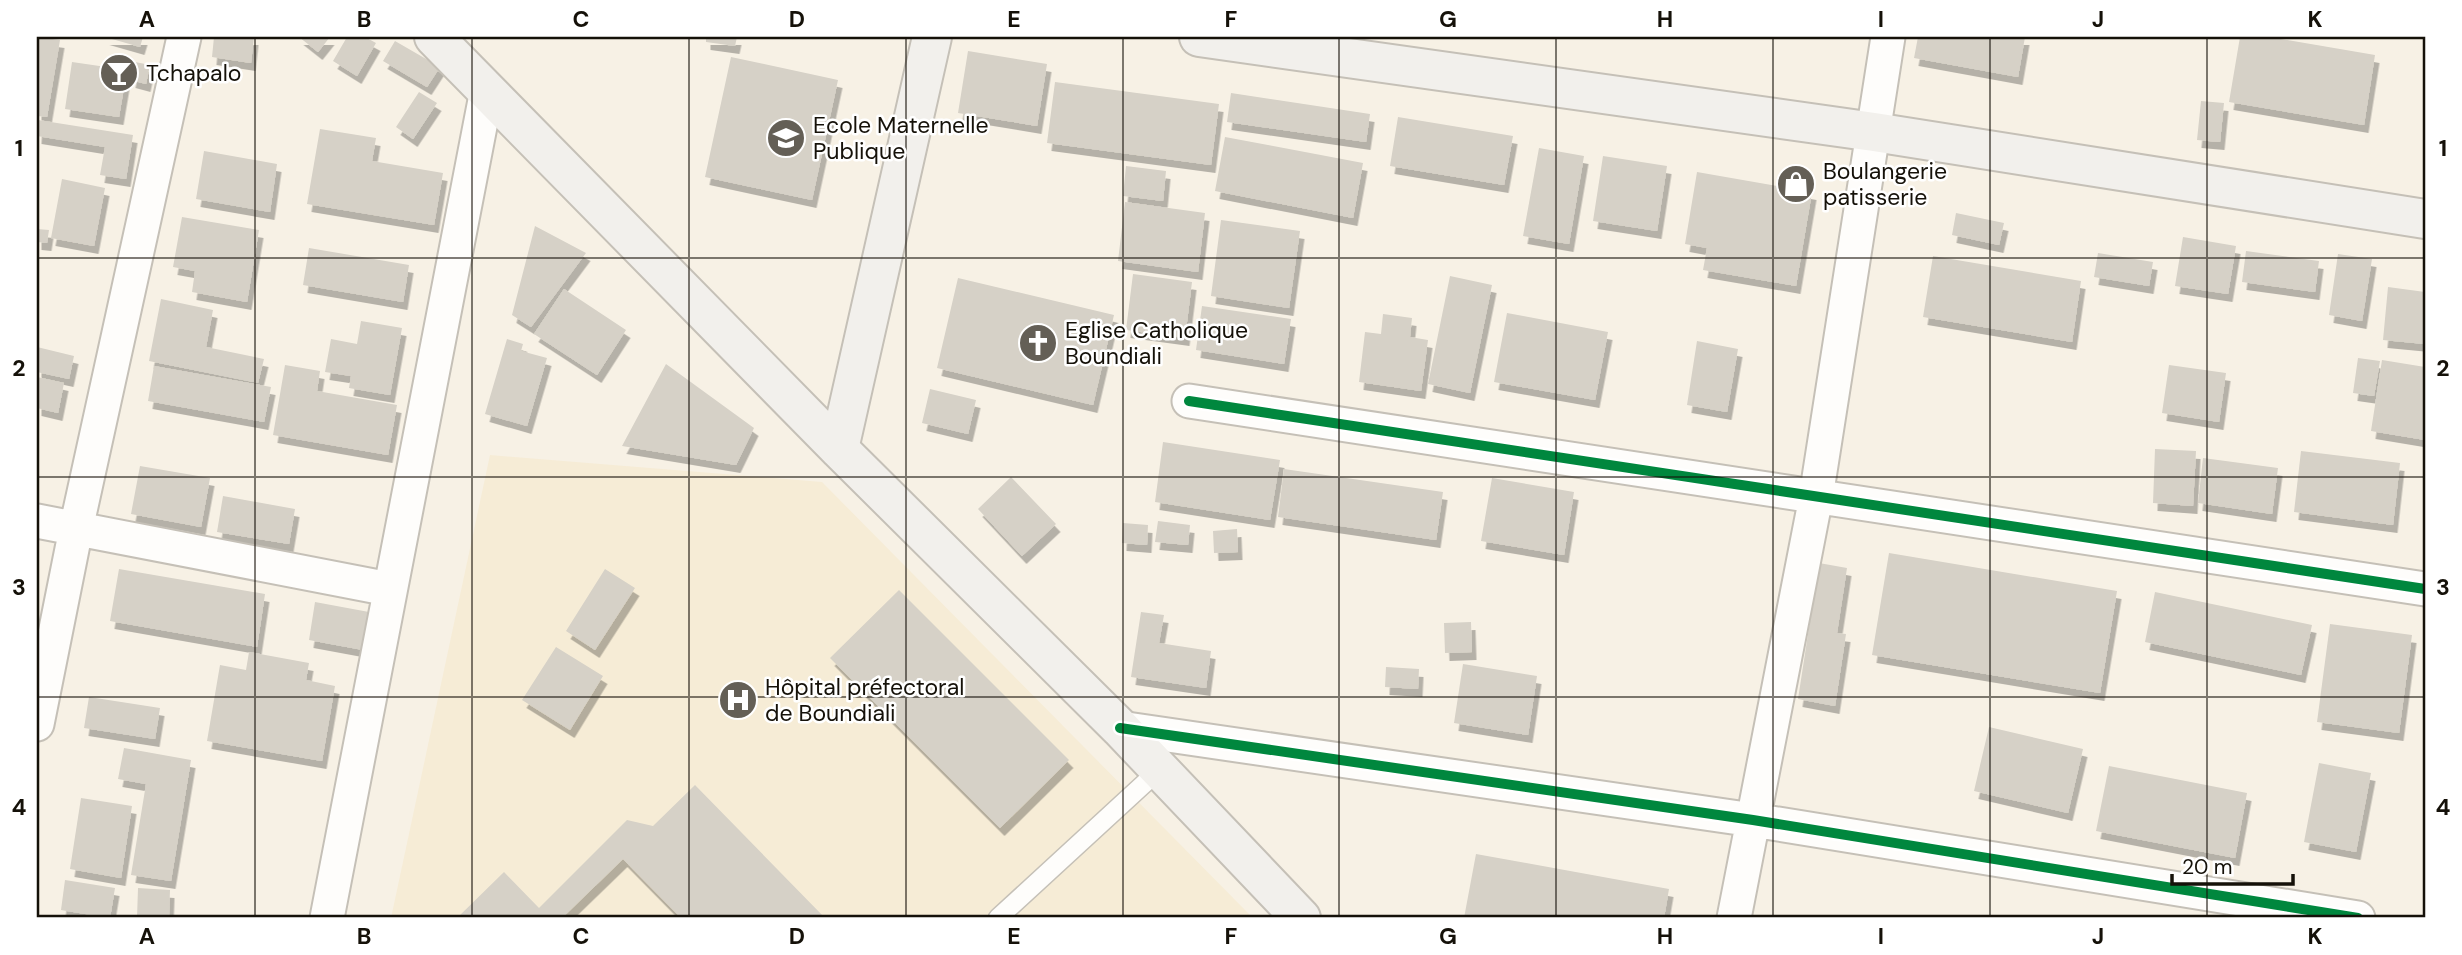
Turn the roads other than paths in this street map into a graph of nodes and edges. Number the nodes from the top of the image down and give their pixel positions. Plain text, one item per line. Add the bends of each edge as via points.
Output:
1 (184, 37) edge
2 (434, 37) edge
3 (932, 37) edge
4 (1199, 37) edge
5 (1888, 37) edge
6 (487, 90) junction
7 (1874, 132) junction
8 (2425, 219) edge
9 (1189, 401) dead end
10 (839, 449) junction
11 (1816, 497) junction
12 (37, 521) edge
13 (76, 529) junction
14 (389, 589) junction
15 (2425, 589) edge
16 (37, 723) edge
17 (1120, 729) junction
18 (1159, 770) junction
19 (1752, 820) junction
20 (327, 918) edge
21 (998, 918) edge
22 (1301, 918) edge
23 (1734, 918) edge
24 (2358, 918) edge

1 - 13 street
2 - 6 street
3 - 10 street
4 - 7 street
5 - 7 street
6 - 10 street
6 - 14 street
7 - 8 street
7 - 11 street
9 - 11 street
10 - 17 street
11 - 15 street
11 - 19 street
12 - 13 street
13 - 14 street
13 - 16 street
14 - 20 street
17 - 18 street
17 - 19 street
18 - 21 lane
18 - 22 street
19 - 23 street
19 - 24 street

